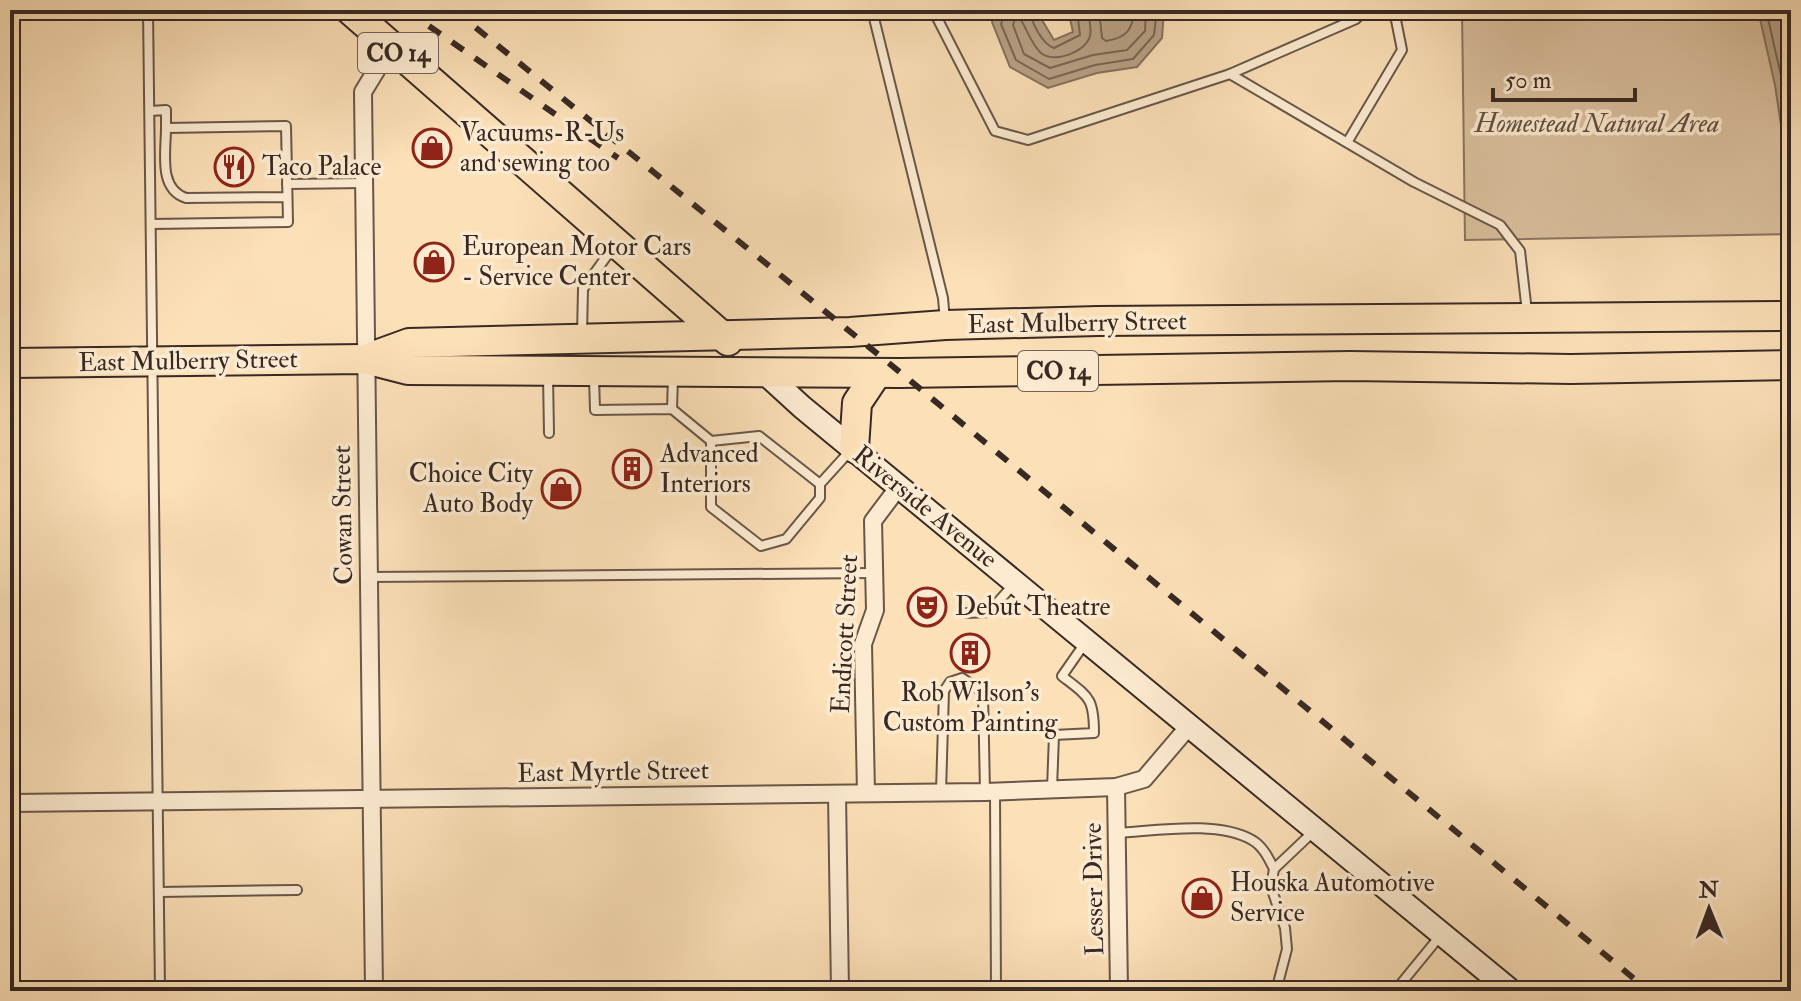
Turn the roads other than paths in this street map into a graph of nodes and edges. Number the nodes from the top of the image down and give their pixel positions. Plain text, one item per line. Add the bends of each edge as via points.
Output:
1 (148, 10) edge
2 (350, 10) edge
3 (872, 10) edge
4 (933, 10) edge
5 (1365, 10) edge
6 (1394, 10) edge
7 (391, 46) junction
8 (1230, 74) junction
9 (150, 111) junction
10 (166, 128) junction
11 (1348, 141) junction
12 (364, 183) junction
13 (287, 184) junction
14 (287, 197) junction
15 (151, 224) junction
16 (615, 244) junction
17 (1791, 316) edge
18 (1527, 318) junction
19 (945, 325) junction
20 (722, 335) junction
21 (582, 339) junction
22 (365, 359) junction
23 (153, 361) junction
24 (10, 363) edge
25 (1791, 365) edge
26 (548, 372) junction
27 (594, 372) junction
28 (673, 373) junction
29 (765, 373) junction
30 (877, 373) junction
31 (672, 409) junction
32 (549, 433) dead end
33 (711, 441) junction
34 (854, 448) junction
35 (820, 484) junction
36 (900, 485) junction
37 (874, 573) junction
38 (367, 577) junction
39 (1016, 582) junction
40 (967, 613) dead end
41 (1087, 640) junction
42 (1190, 725) junction
43 (1116, 787) junction
44 (1052, 790) junction
45 (941, 792) junction
46 (990, 792) junction
47 (866, 793) junction
48 (837, 794) junction
49 (371, 799) junction
50 (158, 801) junction
51 (10, 803) edge
52 (1316, 829) junction
53 (1117, 833) junction
54 (1274, 869) junction
55 (297, 890) dead end
56 (159, 892) junction
57 (1442, 934) junction
58 (1508, 990) edge
59 (160, 991) edge
60 (374, 991) edge
61 (840, 991) edge
62 (996, 991) edge
63 (1119, 991) edge
64 (1276, 991) edge
65 (1395, 991) edge

1 - 9 lane
2 - 7 highway, Riverside Avenue / CO 14
3 - 19 lane via 943,298
4 - 8 lane via 995,131 1028,140
5 - 8 lane via 1356,19
6 - 11 lane via 1402,50
7 - 12 street, Cowan Street via 363,92
7 - 16 highway, Riverside Avenue / CO 14
8 - 11 lane
9 - 10 lane via 166,110
9 - 15 lane
10 - 13 lane via 286,126
10 - 14 lane via 166,179 178,196
11 - 18 lane via 1500,225 1520,251
12 - 13 lane
12 - 22 street, Cowan Street
13 - 14 lane
14 - 15 lane via 288,222
15 - 23 lane
16 - 20 highway, Riverside Avenue / CO 14
16 - 21 lane via 583,289
17 - 18 highway, East Mulberry Street / CO 14
18 - 19 highway, East Mulberry Street / CO 14
19 - 20 highway, East Mulberry Street / CO 14
20 - 21 highway, East Mulberry Street
20 - 29 highway, Riverside Avenue / CO 14
21 - 22 highway, East Mulberry Street via 409,343
22 - 23 highway, East Mulberry Street
22 - 26 highway, East Mulberry Street via 408,370
22 - 38 street, Cowan Street
23 - 24 highway, East Mulberry Street
23 - 50 lane
25 - 30 highway, East Mulberry Street / CO 14
26 - 27 highway, East Mulberry Street
26 - 32 lane
27 - 28 highway, East Mulberry Street
27 - 31 lane via 595,410
28 - 29 highway, East Mulberry Street
28 - 31 lane
29 - 30 highway, East Mulberry Street / CO 14
29 - 34 main road, Riverside Avenue
30 - 34 highway via 857,403
31 - 33 lane
33 - 35 lane via 759,436
33 - 35 lane via 711,507 761,546 786,539 820,498
34 - 35 lane
34 - 36 main road, Riverside Avenue
36 - 37 street, Endicott Street via 873,521
36 - 39 main road, Riverside Avenue
37 - 38 lane
37 - 47 street, Endicott Street via 875,610 863,644
38 - 49 street, Cowan Street
39 - 40 lane via 989,612
39 - 41 main road, Riverside Avenue
41 - 42 main road, Riverside Avenue
41 - 44 lane via 1062,676 1089,696 1094,733 1054,735
42 - 43 street, East Myrtle Street via 1144,779
42 - 52 main road, Riverside Avenue
43 - 44 street, East Myrtle Street
43 - 53 street, Lesser Drive
44 - 46 street, East Myrtle Street
45 - 46 street, East Myrtle Street
45 - 46 lane via 944,691 962,678 983,692
45 - 47 street, East Myrtle Street
46 - 62 lane
47 - 48 street, East Myrtle Street
48 - 49 street, East Myrtle Street
48 - 61 street
49 - 50 street, East Myrtle Street
49 - 60 street, Cowan Street
50 - 51 street, East Myrtle Street
50 - 56 lane
52 - 54 lane
52 - 57 main road, Riverside Avenue
53 - 54 lane via 1224,831 1252,840
53 - 63 street, Lesser Drive
54 - 64 lane via 1271,887 1287,949
55 - 56 lane
56 - 59 lane
57 - 58 main road, Riverside Avenue
57 - 65 lane

